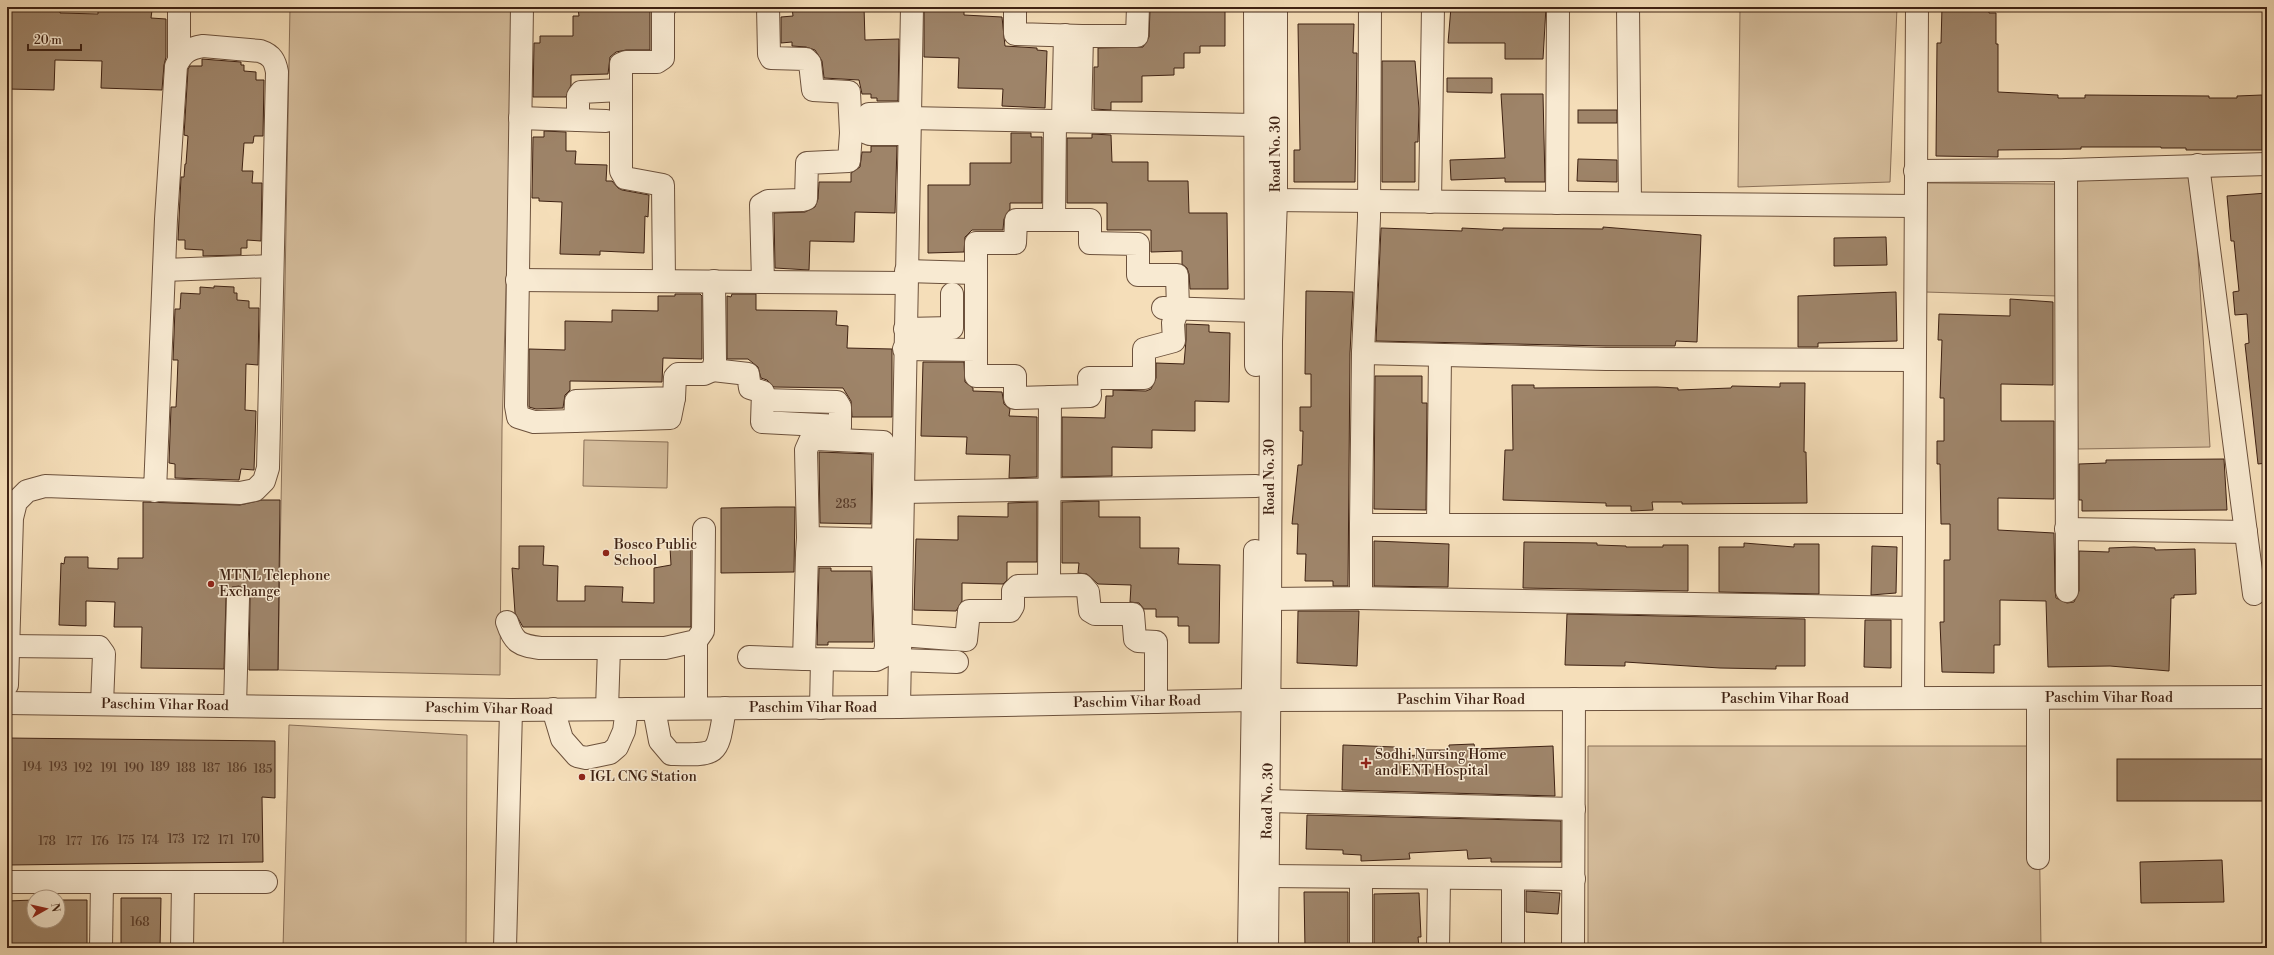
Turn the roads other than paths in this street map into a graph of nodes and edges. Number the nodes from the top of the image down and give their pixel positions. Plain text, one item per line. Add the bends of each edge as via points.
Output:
1 (179, 7) edge
2 (522, 7) edge
3 (665, 7) edge
4 (768, 7) edge
5 (912, 7) edge
6 (1015, 7) edge
7 (1138, 7) edge
8 (1255, 7) edge
9 (1276, 7) edge
10 (1370, 7) edge
11 (1433, 7) edge
12 (1558, 7) edge
13 (1628, 7) edge
14 (1917, 7) edge
15 (1074, 36) junction
16 (179, 60) junction
17 (621, 90) junction
18 (520, 118) junction
19 (578, 120) junction
20 (606, 121) dead end
21 (1066, 121) junction
22 (908, 122) junction
23 (857, 124) junction
24 (1255, 125) junction
25 (2267, 164) edge
26 (2198, 165) junction
27 (2066, 170) junction
28 (1915, 171) junction
29 (1368, 199) junction
30 (1266, 200) junction
31 (1430, 202) junction
32 (1557, 203) junction
33 (1630, 204) junction
34 (1915, 206) junction
35 (1054, 220) junction
36 (272, 266) junction
37 (164, 270) junction
38 (975, 273) junction
39 (906, 277) junction
40 (517, 280) junction
41 (664, 281) junction
42 (714, 281) junction
43 (763, 282) junction
44 (952, 294) dead end
45 (1168, 302) junction
46 (1256, 311) junction
47 (1163, 335) dead end
48 (905, 339) junction
49 (976, 350) junction
50 (1363, 353) junction
51 (1440, 356) junction
52 (1914, 360) junction
53 (713, 370) junction
54 (1050, 397) junction
55 (903, 430) junction
56 (1256, 486) junction
57 (1050, 490) junction
58 (155, 491) junction
59 (902, 492) junction
60 (1438, 524) junction
61 (1362, 525) junction
62 (1914, 525) junction
63 (704, 529) dead end
64 (2066, 529) junction
65 (2246, 532) junction
66 (807, 547) junction
67 (889, 548) junction
68 (1049, 584) junction
69 (2067, 591) dead end
70 (2254, 594) dead end
71 (238, 598) dead end
72 (1358, 598) junction
73 (1270, 599) junction
74 (1913, 608) junction
75 (507, 622) dead end
76 (900, 635) junction
77 (696, 641) junction
78 (8, 646) junction
79 (609, 648) junction
80 (749, 657) dead end
81 (813, 659) junction
82 (899, 660) junction
83 (957, 662) dead end
84 (7, 685) edge
85 (2267, 697) edge
86 (1913, 698) junction
87 (2038, 698) junction
88 (1574, 699) junction
89 (1261, 700) junction
90 (1156, 702) junction
91 (7, 703) edge
92 (102, 704) junction
93 (235, 706) junction
94 (899, 707) junction
95 (696, 708) junction
96 (725, 708) junction
97 (821, 708) junction
98 (553, 709) junction
99 (617, 709) junction
100 (654, 709) junction
101 (511, 710) junction
102 (1268, 801) junction
103 (1574, 809) junction
104 (2038, 858) dead end
105 (1267, 876) junction
106 (1361, 878) junction
107 (1439, 879) junction
108 (1513, 879) junction
109 (1574, 879) junction
110 (7, 882) edge
111 (102, 882) junction
112 (183, 882) junction
113 (266, 882) dead end
114 (101, 948) edge
115 (182, 948) edge
116 (505, 948) edge
117 (1250, 948) edge
118 (1266, 948) edge
119 (1361, 948) edge
120 (1438, 948) edge
121 (1513, 948) edge
122 (1574, 948) edge

1 - 16 street
2 - 18 street
3 - 17 street via 663,58 657,62 630,61 622,64
4 - 23 street via 771,58 806,59 810,63 813,90 849,92
5 - 22 street
6 - 15 street via 1015,34
7 - 15 street via 1137,36
8 - 24 street, Road No. 30
9 - 30 street, Road No. 30
10 - 29 street
11 - 31 street
12 - 32 street
13 - 33 street
14 - 28 street
15 - 21 street
16 - 36 street via 188,49 203,46 260,51 268,54 275,63 277,72
16 - 37 street via 175,72
17 - 19 street via 581,92 578,96
17 - 41 street via 622,175 625,178 661,183 665,189
18 - 19 street
18 - 40 street
19 - 20 street
21 - 22 street
21 - 24 street
21 - 35 street
22 - 23 street via 869,114
22 - 39 street
23 - 43 street via 849,161 809,162 806,199 768,201 761,205
24 - 30 street, Road No. 30
25 - 26 street
26 - 27 street
26 - 65 street
27 - 28 street
27 - 64 street
28 - 34 street
29 - 30 street
29 - 31 street
29 - 50 street
30 - 46 street, Road No. 30
30 - 73 street, Road No. 30 via 1271,341
31 - 32 street
32 - 33 street
33 - 34 street
34 - 52 street
35 - 38 street via 1016,220 1015,244 976,243
35 - 45 street via 1090,220 1090,243 1138,244 1138,275 1177,275
36 - 37 street
36 - 58 street via 268,468 264,481 255,490 240,493
37 - 58 street
38 - 39 street
38 - 49 street
39 - 43 street
39 - 48 street
40 - 41 street
40 - 53 street via 518,417 534,422 575,421 576,401 674,398 675,377 678,374 704,374
41 - 42 street
42 - 43 street
42 - 53 street
44 - 48 street via 952,328
45 - 46 street
45 - 47 street
45 - 54 street via 1174,341 1144,349 1144,378 1089,378 1090,396
46 - 56 street, Road No. 30
48 - 49 street
48 - 55 street
49 - 54 street via 976,376 1016,376 1015,398
50 - 51 street
50 - 61 street
51 - 52 street
51 - 60 street
52 - 62 street
53 - 55 street via 748,374 750,388 764,392 762,422
54 - 57 street
55 - 59 street
56 - 57 street
56 - 89 street, Road No. 30
57 - 59 street
57 - 68 street
58 - 78 street via 45,486 27,491 16,502 12,518
59 - 67 street
60 - 61 street
60 - 62 street
61 - 72 street via 1361,591
62 - 74 street
63 - 77 street via 703,631
64 - 65 street
64 - 69 street
65 - 70 street
66 - 67 street
66 - 67 street via 806,450 810,442 816,439 883,442
66 - 81 street
67 - 76 street
67 - 81 street via 884,656 876,660
68 - 76 street via 1022,584 1016,587 1010,611 969,611 966,640
68 - 90 street via 1084,586 1088,592 1089,609 1095,614 1133,614 1135,639 1156,642
71 - 93 street
72 - 73 street
72 - 74 street
73 - 89 street, Road No. 30
74 - 86 street
75 - 79 street via 512,637 523,645 540,648
76 - 82 street
77 - 79 street via 665,648
77 - 95 street
78 - 84 street
78 - 92 street via 99,646 104,654
79 - 99 street
80 - 81 street
81 - 97 street
82 - 83 street
82 - 94 street
85 - 87 street, Paschim Vihar Road
86 - 87 street, Paschim Vihar Road
86 - 88 street, Paschim Vihar Road
87 - 104 street
88 - 89 street, Paschim Vihar Road
88 - 103 street
89 - 90 street, Paschim Vihar Road
89 - 102 street, Road No. 30
89 - 117 street, Road No. 30
90 - 94 street, Paschim Vihar Road
91 - 92 street, Paschim Vihar Road
92 - 93 street, Paschim Vihar Road
93 - 101 street, Paschim Vihar Road
94 - 97 street, Paschim Vihar Road
95 - 96 street, Paschim Vihar Road
95 - 100 street, Paschim Vihar Road
96 - 97 street, Paschim Vihar Road
96 - 100 street via 718,746 712,753 704,754 671,754 660,741
98 - 99 street, Paschim Vihar Road
98 - 99 street via 562,739 577,756 586,758 610,753 617,747 624,731
98 - 101 street, Paschim Vihar Road
99 - 100 street, Paschim Vihar Road
101 - 116 street
102 - 103 street
102 - 105 street, Road No. 30
103 - 109 street
105 - 106 street
105 - 118 street, Road No. 30
106 - 107 street
106 - 119 street
107 - 108 street
107 - 120 street
108 - 109 street
108 - 121 street
109 - 122 street
110 - 111 street
111 - 112 street
111 - 114 street
112 - 113 street
112 - 115 street

